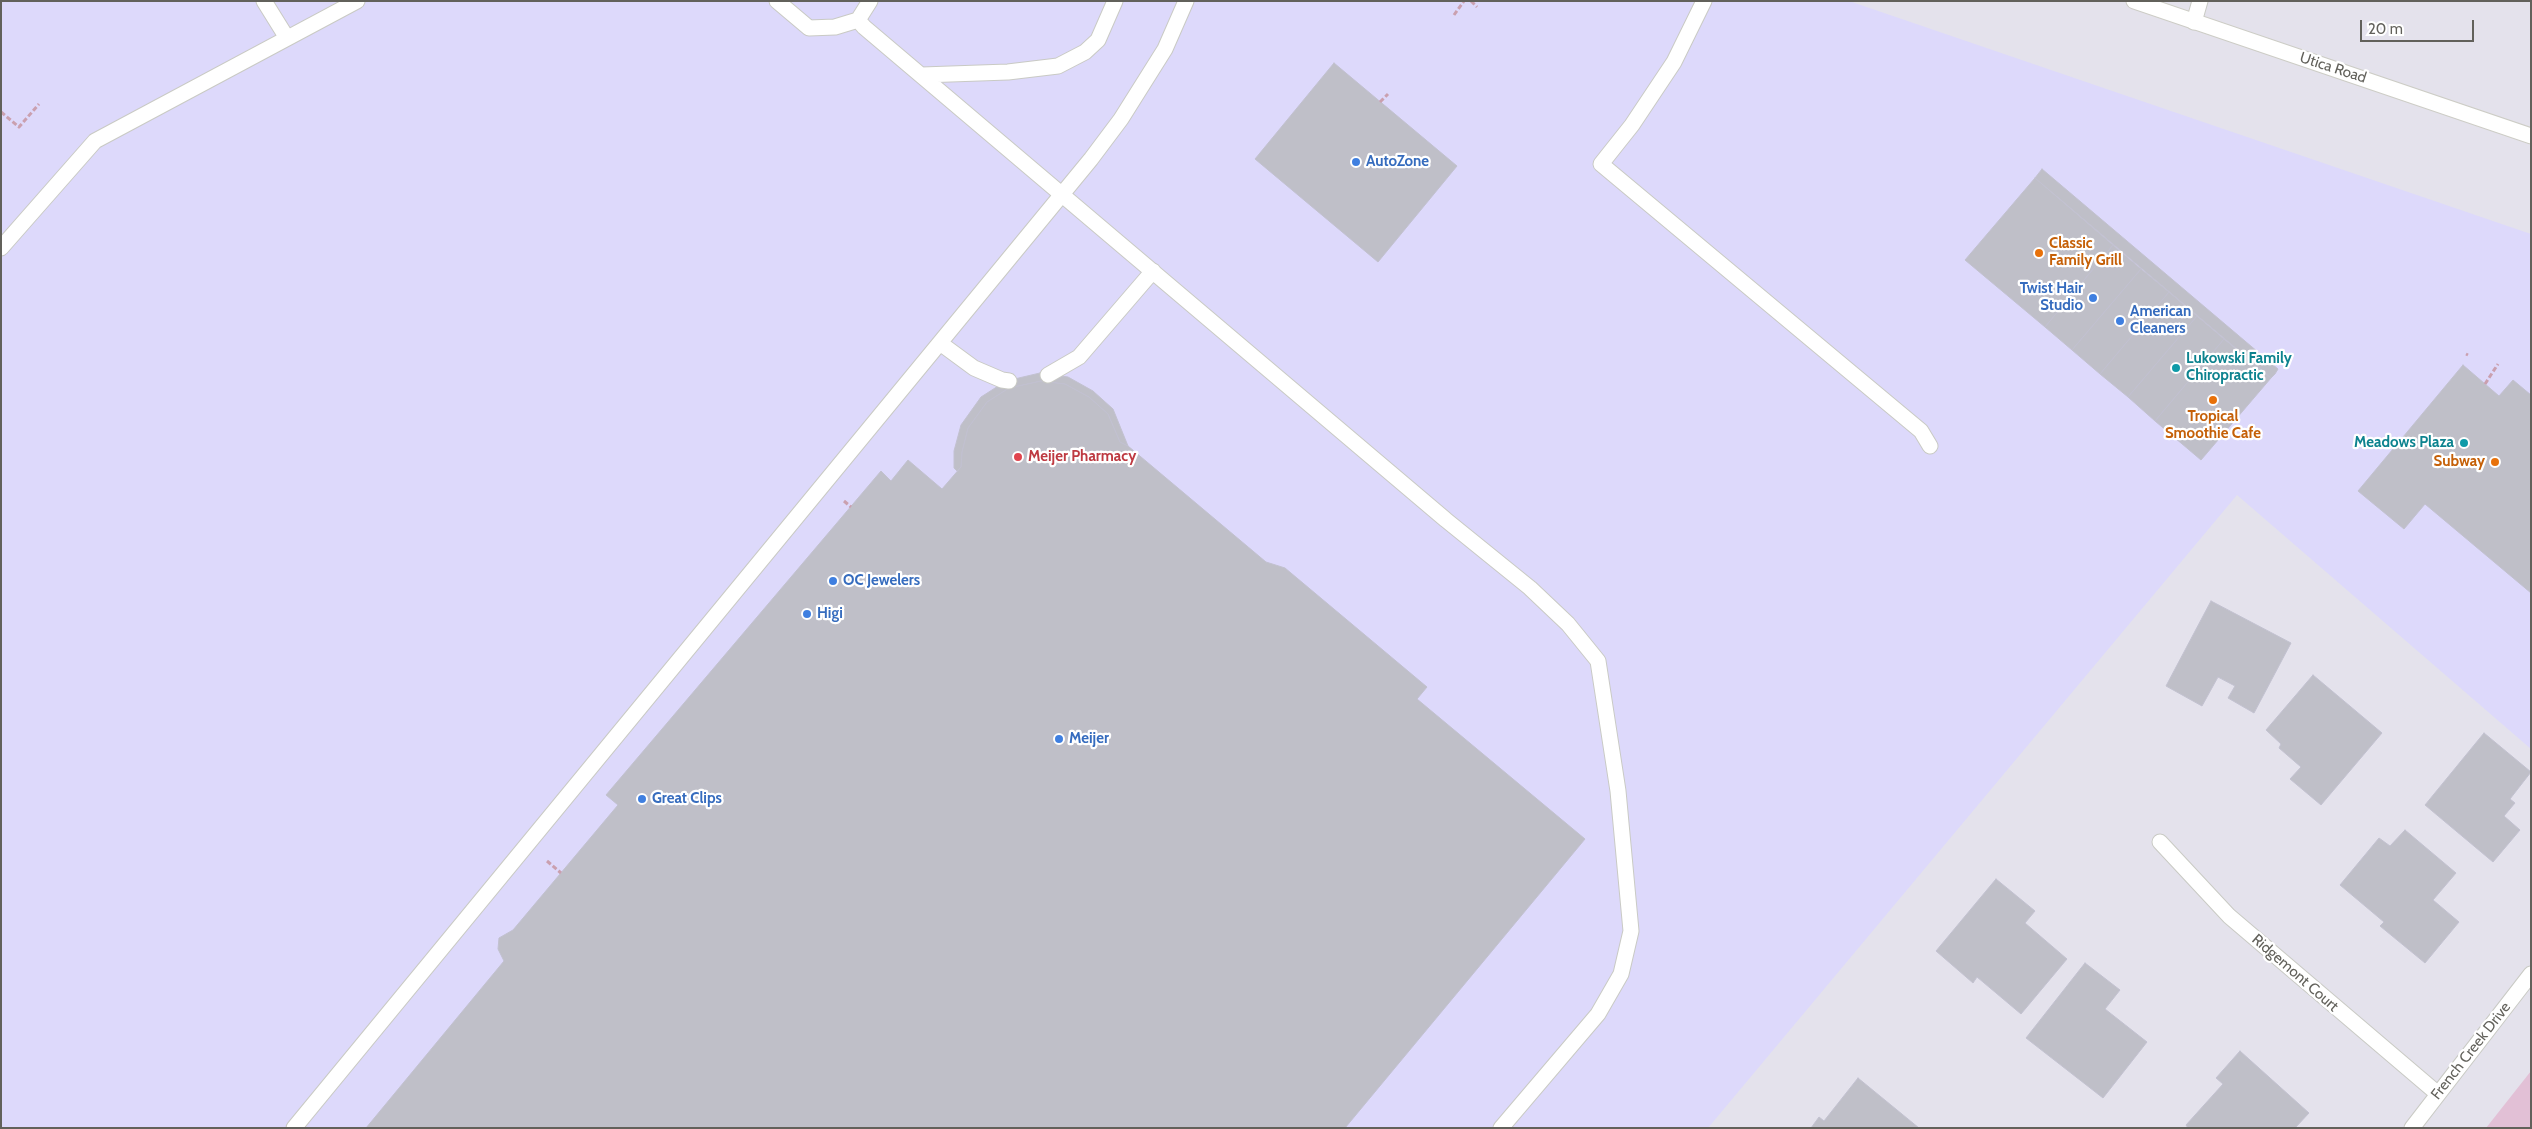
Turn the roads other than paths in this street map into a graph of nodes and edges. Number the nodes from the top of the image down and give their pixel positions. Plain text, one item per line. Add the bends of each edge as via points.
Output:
1 (264, 1) edge
2 (358, 1) edge
3 (778, 1) edge
4 (870, 1) edge
5 (1115, 1) edge
6 (1186, 1) edge
7 (1704, 1) edge
8 (2134, 1) edge
9 (2200, 1) edge
10 (858, 20) junction
11 (2194, 22) junction
12 (287, 38) junction
13 (922, 75) junction
14 (2531, 136) edge
15 (1063, 194) junction
16 (1, 248) edge
17 (1153, 271) junction
18 (940, 343) junction
19 (1048, 375) dead end
20 (1009, 381) dead end
21 (1930, 446) dead end
22 (2160, 842) dead end
23 (2531, 974) edge
24 (2438, 1094) junction
25 (294, 1128) edge
26 (1501, 1128) edge
27 (2412, 1128) edge

1 - 12 street
2 - 12 street
3 - 10 street via 809,28 835,28
4 - 10 street
5 - 13 street via 1098,40 1085,52 1058,66 1008,72
6 - 15 street via 1165,49 1121,119
7 - 21 street via 1674,62 1632,125 1601,164 1921,431
8 - 11 street, Utica Road
9 - 11 street
10 - 13 street
11 - 14 street, Utica Road
12 - 16 street via 95,141
13 - 15 street
15 - 17 street
15 - 18 street
17 - 19 street via 1079,357
17 - 26 street via 1530,588 1568,624 1598,660 1618,791 1631,931 1621,974 1598,1014
18 - 20 street via 974,368
18 - 25 street
22 - 24 street, Ridgemont Court via 2229,916
23 - 24 street, French Creek Drive
24 - 27 street, French Creek Drive

